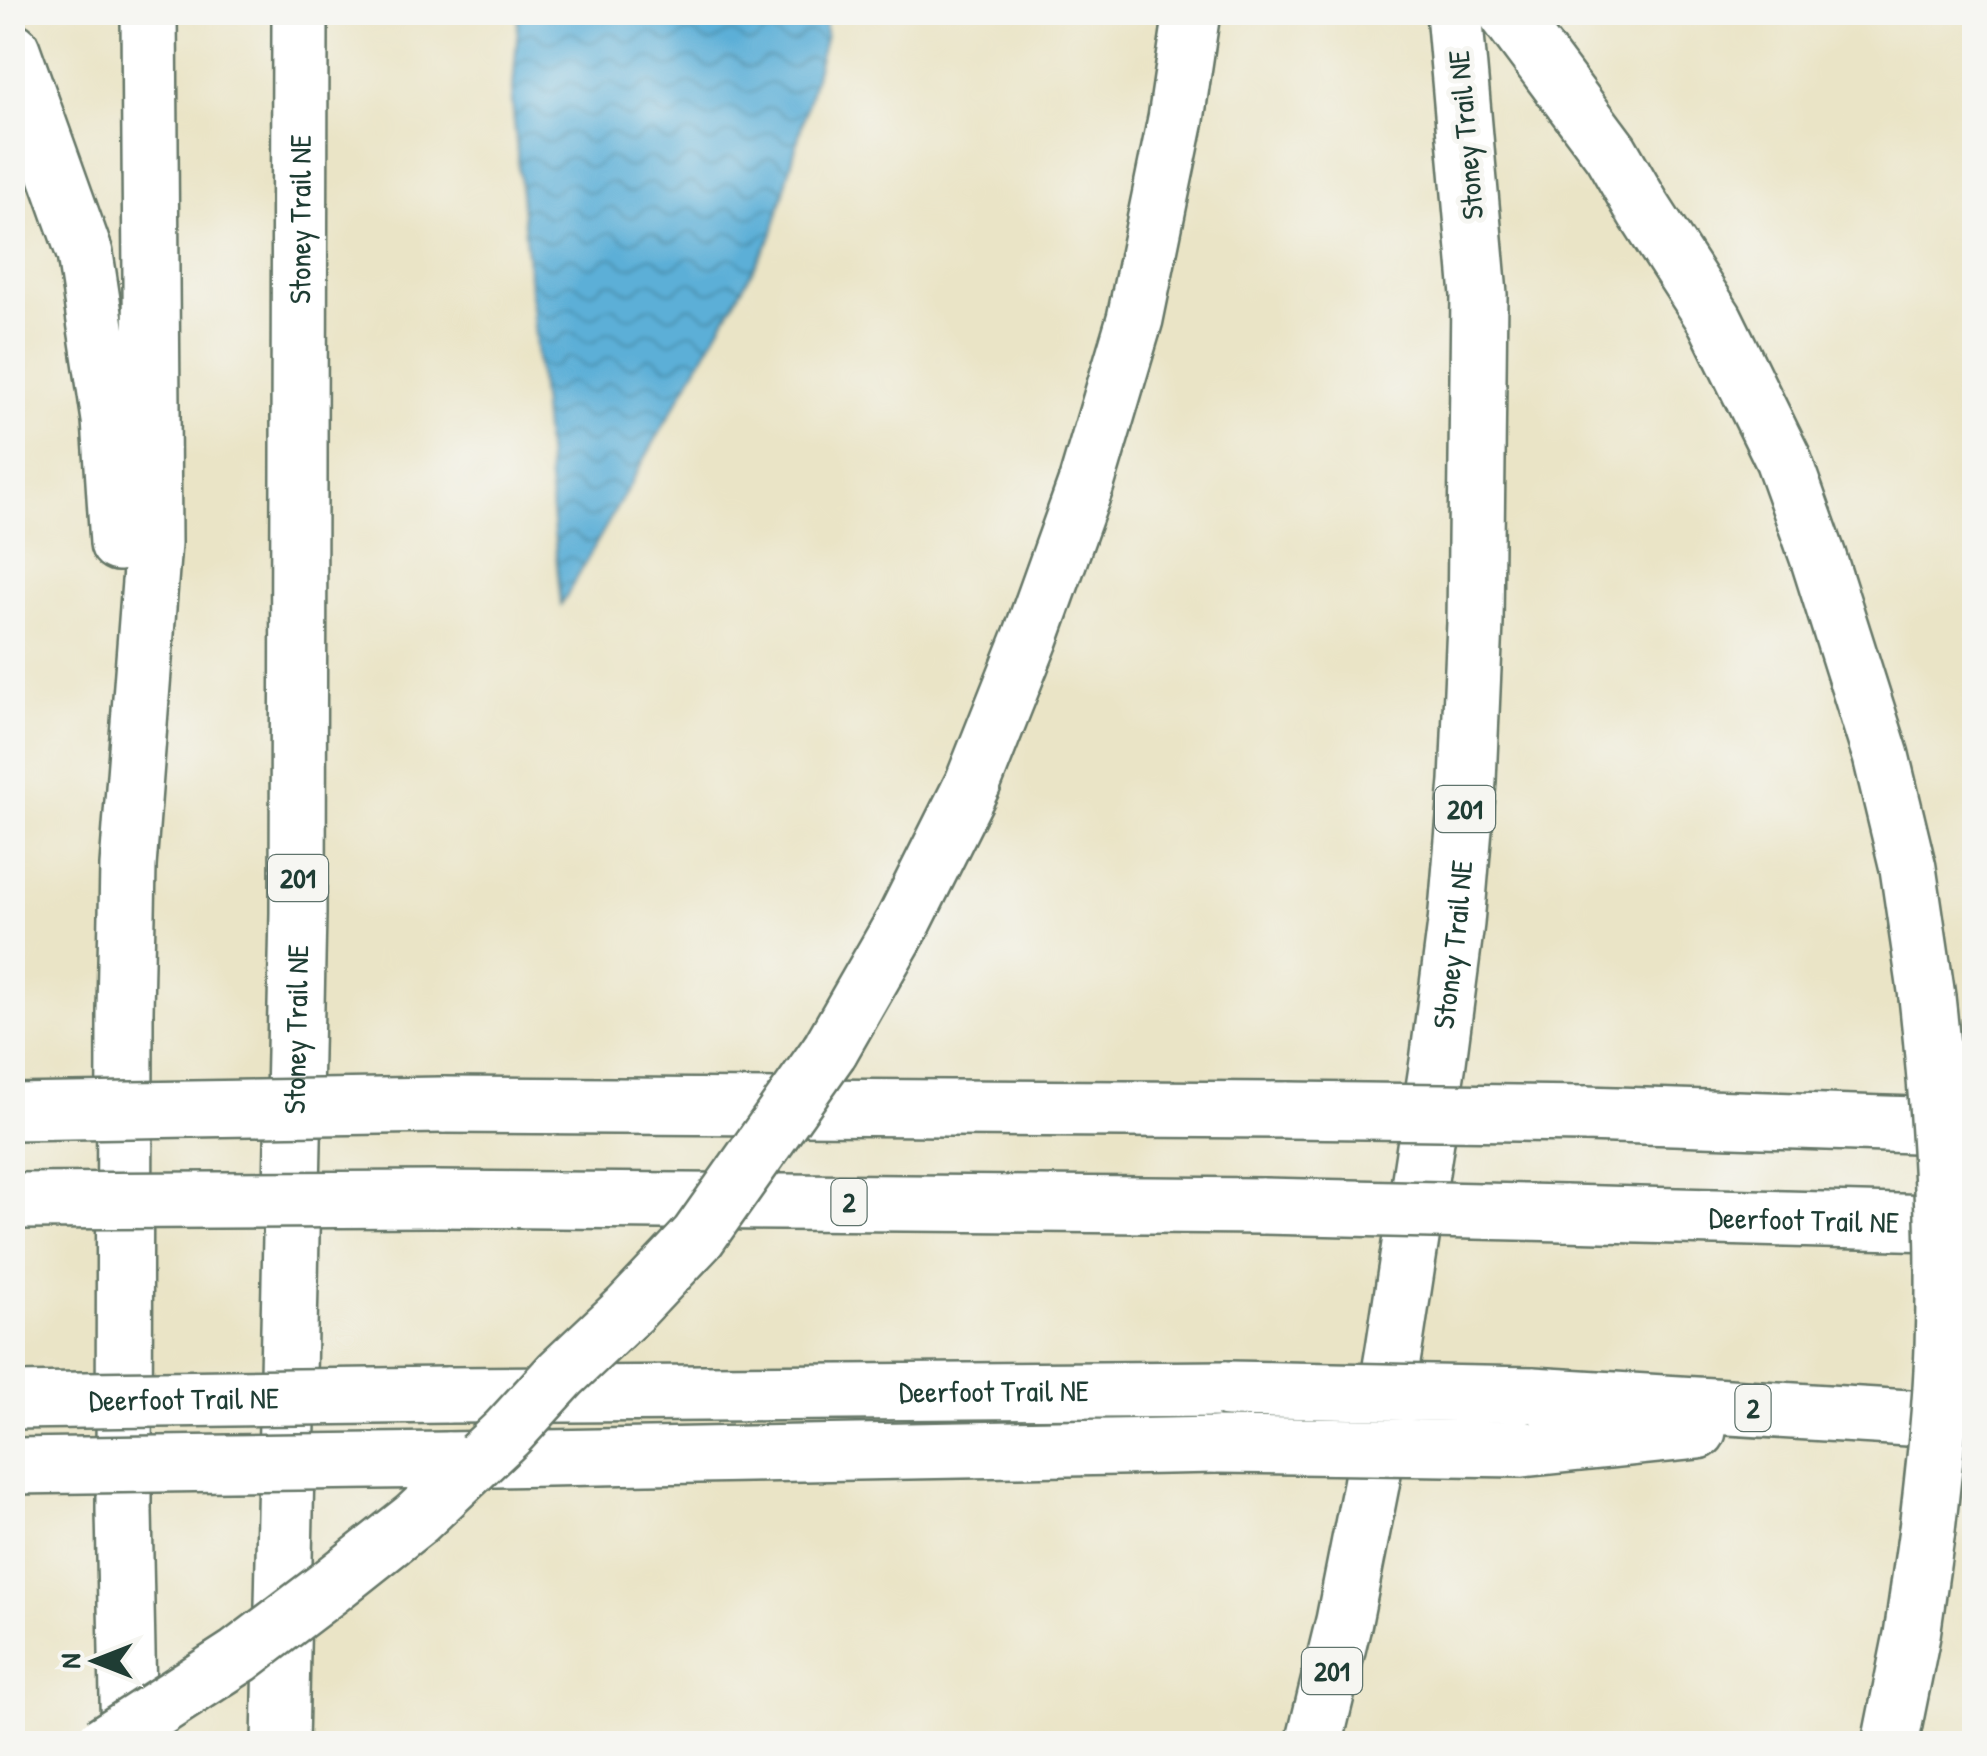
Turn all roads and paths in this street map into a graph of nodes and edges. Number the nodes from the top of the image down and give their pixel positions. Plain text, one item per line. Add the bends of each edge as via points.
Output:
1 (149, 12) edge
2 (300, 12) edge
3 (1192, 12) edge
4 (1454, 12) edge
5 (1506, 12) edge
6 (12, 50) edge
7 (128, 866) junction
8 (12, 1112) edge
9 (1974, 1127) edge
10 (12, 1201) edge
11 (1974, 1224) edge
12 (12, 1401) edge
13 (1856, 1414) junction
14 (1974, 1422) edge
15 (12, 1466) edge
16 (103, 1744) edge
17 (129, 1744) edge
18 (280, 1744) edge
19 (1314, 1744) edge
20 (1890, 1744) edge

1 - 7 highway via 153,543
2 - 18 highway, Stoney Trail NE / 201 via 298,894
3 - 16 highway, bridge via 1134,319 1086,484 973,783 830,1050 698,1237 481,1458 416,1520 239,1656
4 - 19 highway, Stoney Trail NE / 201 via 1479,295 1475,623 1460,870 1391,1368
5 - 20 highway, bridge via 1612,153 1714,320 1784,459 1882,756 1908,868 1936,1079 1943,1350 1927,1530
6 - 7 highway via 84,254 110,420
7 - 17 highway
8 - 9 highway, bridge via 442,1105 1289,1110
10 - 11 highway, Deerfoot Trail NE / 2, bridge via 1263,1206
12 - 13 highway, Deerfoot Trail NE / 2, bridge via 1228,1388 1532,1394
13 - 14 highway, Deerfoot Trail NE / 2
13 - 15 highway, bridge via 1522,1449 1217,1444

